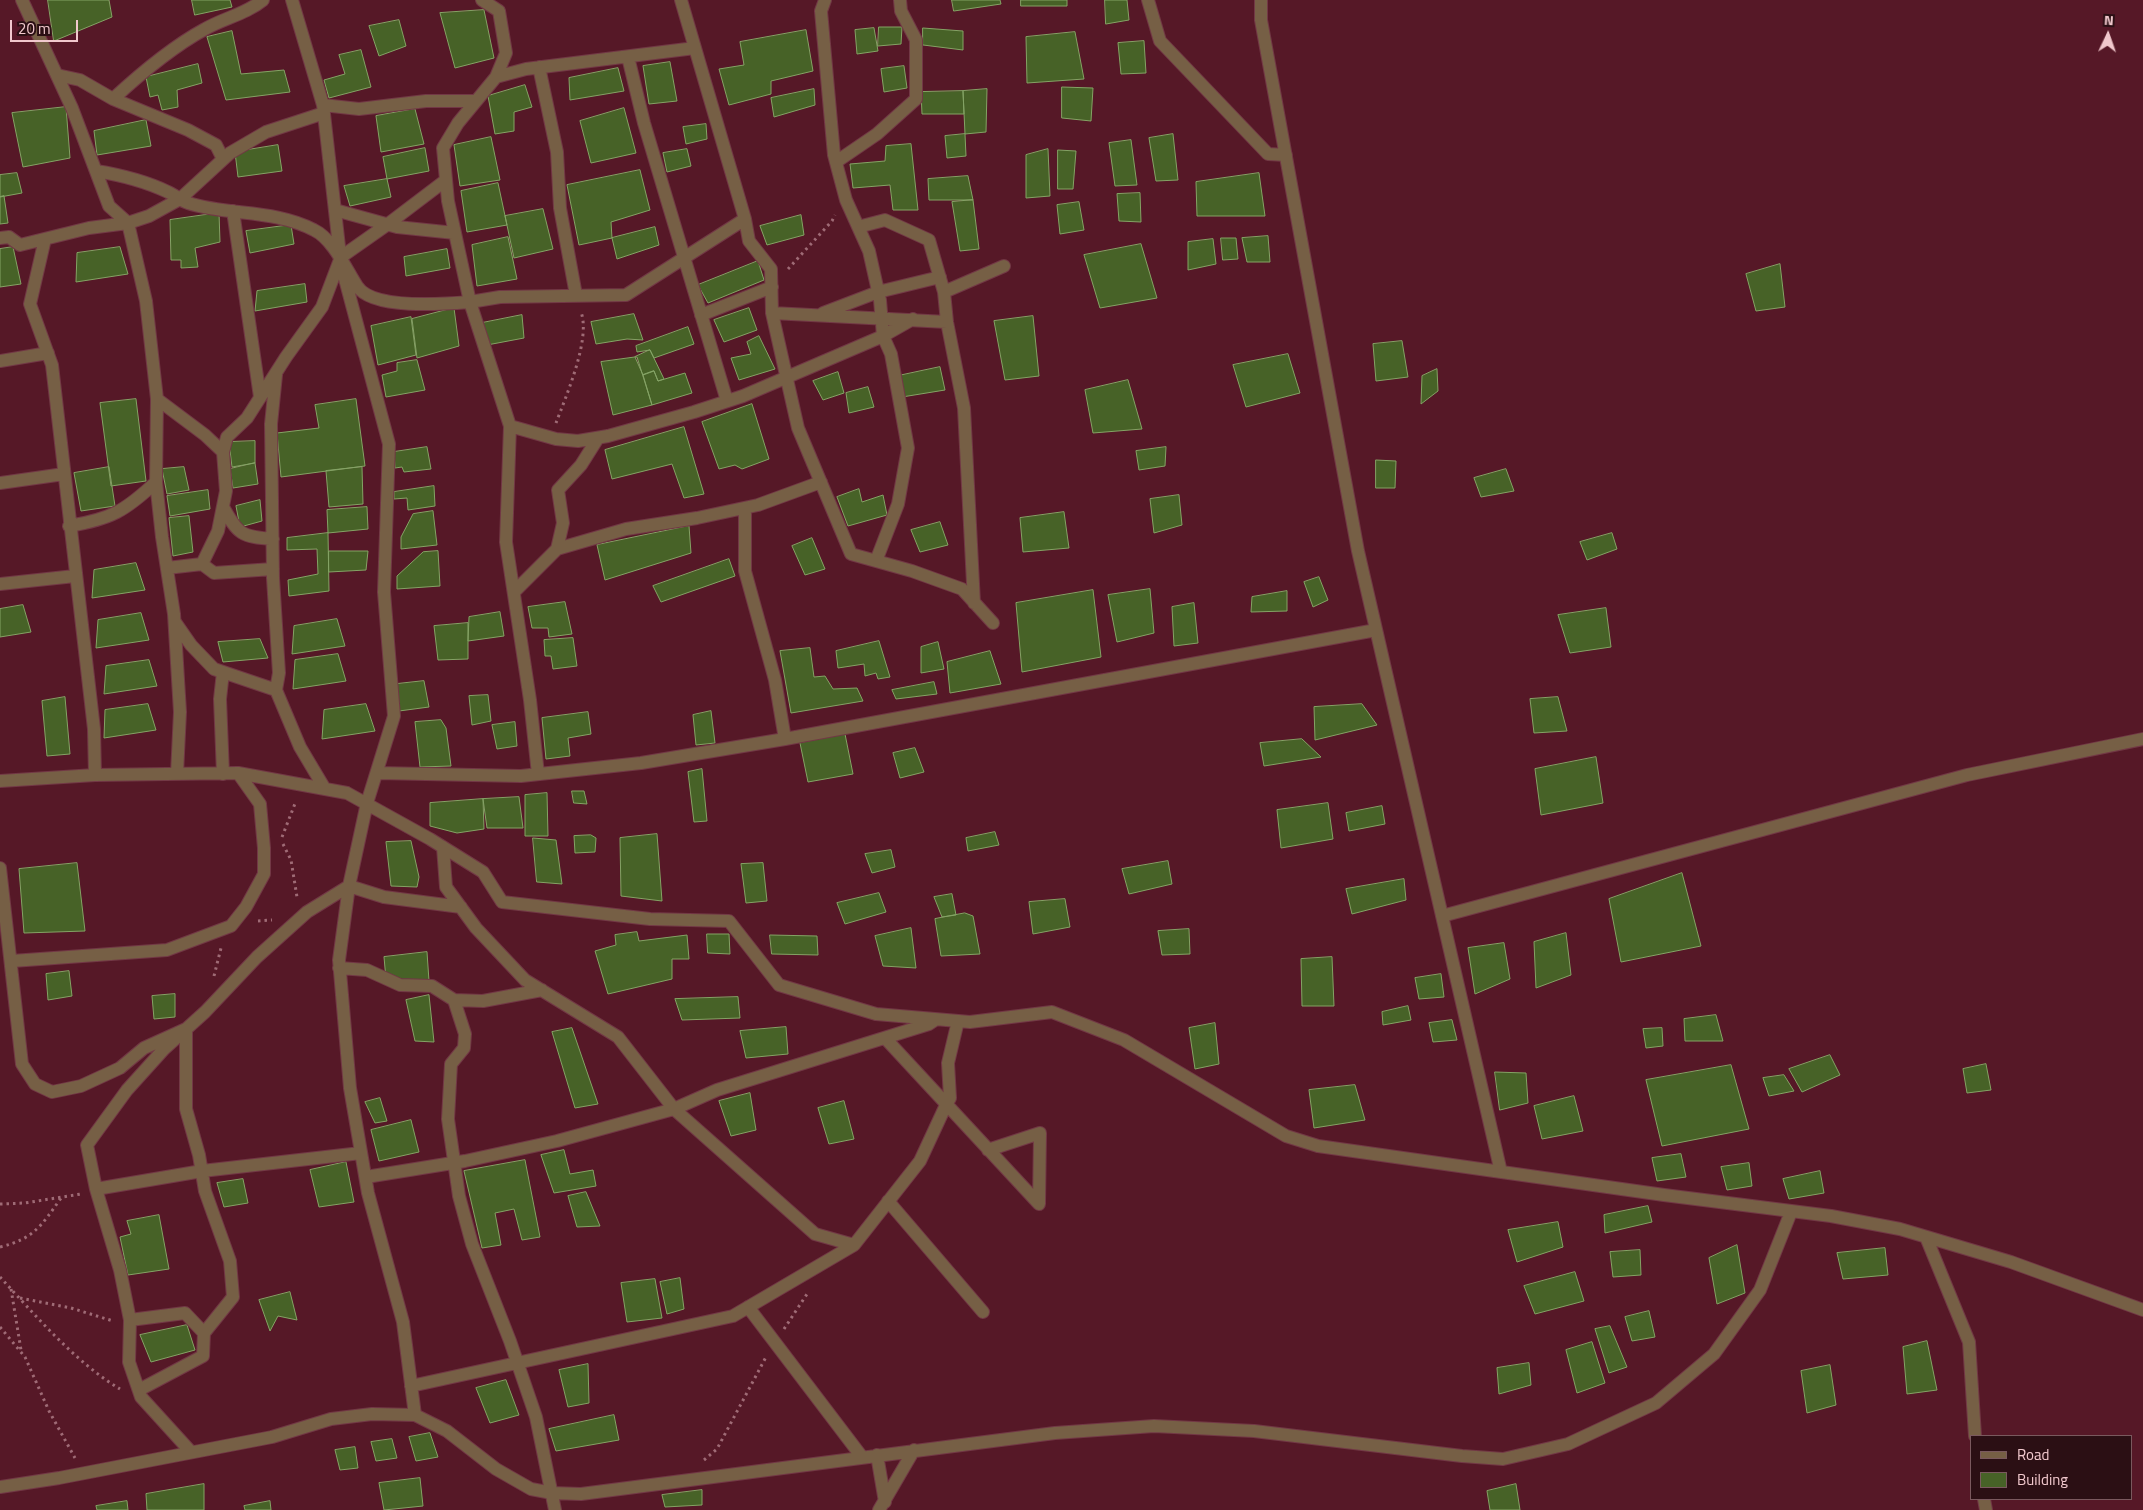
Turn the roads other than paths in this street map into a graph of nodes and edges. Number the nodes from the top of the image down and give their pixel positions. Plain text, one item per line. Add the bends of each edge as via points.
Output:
1 (22, 0) edge
2 (263, 0) edge
3 (292, 0) edge
4 (482, 0) edge
5 (682, 0) edge
6 (825, 0) edge
7 (900, 0) edge
8 (1148, 0) edge
9 (1261, 0) edge
10 (497, 5) edge
11 (695, 48) junction
12 (628, 57) junction
13 (539, 68) junction
14 (56, 75) junction
15 (496, 77) junction
16 (112, 99) junction
17 (476, 101) junction
18 (323, 109) junction
19 (1286, 155) junction
20 (223, 159) junction
21 (836, 162) junction
22 (96, 171) junction
23 (446, 180) junction
24 (180, 199) junction
25 (335, 210) junction
26 (233, 211) junction
27 (745, 219) junction
28 (128, 223) junction
29 (388, 224) junction
30 (858, 227) junction
31 (455, 233) junction
32 (0, 238) edge
33 (45, 239) junction
34 (341, 257) junction
35 (684, 258) junction
36 (1004, 266) dead end
37 (940, 277) junction
38 (772, 288) junction
39 (878, 292) junction
40 (944, 292) junction
41 (576, 296) junction
42 (470, 302) junction
43 (772, 313) junction
44 (701, 315) junction
45 (817, 315) junction
46 (882, 318) junction
47 (913, 319) junction
48 (947, 322) junction
49 (883, 336) junction
50 (48, 353) junction
51 (0, 361) edge
52 (276, 372) junction
53 (787, 379) junction
54 (260, 397) junction
55 (157, 399) junction
56 (727, 402) junction
57 (510, 426) junction
58 (598, 438) junction
59 (223, 452) junction
60 (64, 474) junction
61 (156, 482) junction
62 (821, 482) junction
63 (0, 483) edge
64 (223, 507) junction
65 (745, 508) junction
66 (69, 526) junction
67 (273, 539) junction
68 (558, 549) junction
69 (876, 561) junction
70 (202, 564) junction
71 (167, 568) junction
72 (273, 569) junction
73 (75, 576) junction
74 (0, 584) edge
75 (514, 592) junction
76 (974, 603) junction
77 (175, 621) junction
78 (993, 623) dead end
79 (1376, 630) junction
80 (224, 672) junction
81 (276, 690) junction
82 (785, 739) junction
83 (2143, 739) edge
84 (378, 773) junction
85 (177, 774) junction
86 (223, 774) junction
87 (238, 774) junction
88 (538, 774) junction
89 (95, 775) junction
90 (0, 782) edge
91 (325, 788) junction
92 (367, 803) junction
93 (443, 847) junction
94 (0, 868) edge
95 (349, 886) junction
96 (461, 907) junction
97 (1442, 916) junction
98 (12, 961) junction
99 (339, 968) junction
100 (542, 990) junction
101 (454, 1000) junction
102 (936, 1019) junction
103 (958, 1021) junction
104 (186, 1029) junction
105 (885, 1038) junction
106 (946, 1105) junction
107 (674, 1109) junction
108 (988, 1150) junction
109 (361, 1153) junction
110 (455, 1162) junction
111 (202, 1171) junction
112 (1501, 1172) junction
113 (366, 1177) junction
114 (96, 1189) junction
115 (888, 1201) junction
116 (1791, 1212) junction
117 (1926, 1237) junction
118 (854, 1245) junction
119 (748, 1307) junction
120 (2143, 1310) edge
121 (983, 1312) dead end
122 (130, 1323) junction
123 (204, 1333) junction
124 (517, 1363) junction
125 (412, 1386) junction
126 (139, 1390) junction
127 (415, 1415) junction
128 (1975, 1435) edge
129 (914, 1450) junction
130 (191, 1452) junction
131 (877, 1455) junction
132 (862, 1457) junction
133 (0, 1487) edge
134 (552, 1494) junction
135 (883, 1507) edge
136 (555, 1510) edge

1 - 14 street
2 - 16 street via 253,8 205,29
3 - 18 street
4 - 10 street
5 - 11 street
6 - 21 street via 821,11
7 - 21 street via 901,12 916,40 916,99 877,134
8 - 19 street via 1160,41 1268,154
9 - 19 street
10 - 15 street via 506,53
11 - 12 street
11 - 27 street
12 - 13 street
12 - 35 street
13 - 15 street
13 - 41 street via 557,152 560,208
14 - 16 street via 80,80
14 - 22 street
15 - 17 street
16 - 20 street via 209,141 216,145
17 - 18 street via 426,101 359,109
17 - 23 street via 443,148
18 - 20 street via 266,132
18 - 25 street
19 - 79 street via 1358,550
20 - 24 street
21 - 30 street via 844,194
22 - 24 street via 127,176
22 - 28 street via 109,206
23 - 29 street
23 - 31 street
24 - 26 street
24 - 28 street
25 - 29 street
25 - 34 street
26 - 34 street via 267,214 315,230
26 - 54 street
27 - 35 street
27 - 38 street via 749,242 772,269
28 - 33 street
28 - 55 street via 146,301
29 - 31 street
29 - 34 street
30 - 37 street via 885,220 929,240
30 - 39 street via 869,251
31 - 42 street
32 - 33 street via 9,237 20,245
33 - 50 street via 30,304
34 - 42 street via 358,289 384,302 430,305
34 - 52 street via 322,307
34 - 84 street via 388,444 384,592 394,716
35 - 41 street via 626,295
35 - 44 street
36 - 40 street
37 - 39 street
37 - 40 street
38 - 43 street
38 - 44 street
39 - 45 street
39 - 46 street
40 - 48 street
41 - 42 street via 500,297
42 - 57 street
43 - 45 street
43 - 53 street
44 - 56 street
45 - 46 street
46 - 47 street
46 - 49 street
47 - 48 street
47 - 49 street
48 - 76 street via 964,408
49 - 53 street
49 - 69 street via 891,354 908,448 898,504
50 - 51 street
50 - 60 street
52 - 54 street
52 - 67 street via 271,424
53 - 56 street
53 - 62 street via 798,428
54 - 59 street via 247,418 227,437
55 - 59 street via 205,434
55 - 61 street
56 - 58 street
57 - 58 street via 578,442
57 - 75 street via 506,542
58 - 68 street via 581,465 558,490 563,523
59 - 64 street via 226,491
60 - 63 street
60 - 66 street
61 - 66 street via 136,501 103,520
61 - 71 street
62 - 65 street
62 - 69 street via 851,554
64 - 67 street via 235,528 251,538
64 - 70 street via 218,532
65 - 68 street via 626,529
65 - 82 street via 745,571 774,680
66 - 73 street
67 - 72 street
68 - 75 street
69 - 76 street via 962,589
70 - 71 street
70 - 72 street via 214,573
71 - 77 street
72 - 81 street via 279,673
73 - 74 street
73 - 89 street via 94,729
75 - 88 street
76 - 78 street
77 - 80 street via 214,669
77 - 85 street via 180,712
79 - 82 street
79 - 97 street
80 - 81 street
80 - 86 street via 220,699
81 - 91 street via 300,746
82 - 88 street via 641,763
83 - 97 street via 1967,775
84 - 88 street
84 - 92 street
85 - 86 street
85 - 89 street
86 - 87 street
87 - 91 street
87 - 98 street via 260,804 264,874 232,926 168,950
89 - 90 street
91 - 92 street via 348,793
92 - 93 street
92 - 95 street
93 - 96 street via 446,887
93 - 102 street via 483,872 502,902 650,919 729,921 779,985 876,1014
94 - 98 street
95 - 96 street via 384,897
95 - 99 street
95 - 104 street via 300,919 257,957
96 - 100 street via 476,928 525,980
97 - 112 street
98 - 104 street via 22,1064 35,1084 52,1092 81,1086 120,1068 144,1048
99 - 101 street via 367,970 400,985 432,986
99 - 109 street via 350,1088
100 - 101 street via 483,1001
100 - 107 street via 618,1037
101 - 110 street via 465,1034 464,1048 451,1064 448,1119
102 - 103 street
102 - 105 street
103 - 106 street via 948,1063 950,1098
103 - 112 street via 1052,1012 1124,1040 1286,1136 1318,1146
104 - 111 street via 186,1110
104 - 114 street via 127,1090 87,1144
105 - 106 street
105 - 107 street via 717,1090
106 - 108 street
106 - 115 street via 920,1161
107 - 110 street via 556,1141
107 - 118 street via 815,1234
108 - 108 street via 992,1155 1039,1204 1040,1133
109 - 111 street
109 - 113 street
110 - 113 street
110 - 124 street via 459,1196 472,1244
111 - 114 street
111 - 123 street via 230,1261 233,1297
112 - 116 street
113 - 125 street via 404,1322
114 - 122 street via 120,1270
115 - 118 street
115 - 121 street
116 - 117 street via 1831,1216
116 - 129 street via 1760,1290 1714,1354 1656,1403 1568,1444 1502,1459 1254,1431 1154,1426 1054,1433
117 - 120 street via 2011,1262
117 - 128 street via 1969,1342
118 - 119 street
119 - 124 street via 733,1316
119 - 132 street
122 - 123 street via 185,1313
122 - 126 street via 129,1362
123 - 126 street via 204,1356
124 - 125 street
124 - 134 street via 536,1417
125 - 127 street
126 - 130 street via 141,1397
127 - 130 street via 372,1414 331,1419 272,1437
127 - 134 street via 447,1431 496,1469 531,1489
129 - 131 street
129 - 135 street
130 - 133 street
131 - 132 street
131 - 135 street
132 - 134 street via 581,1494
134 - 136 street

